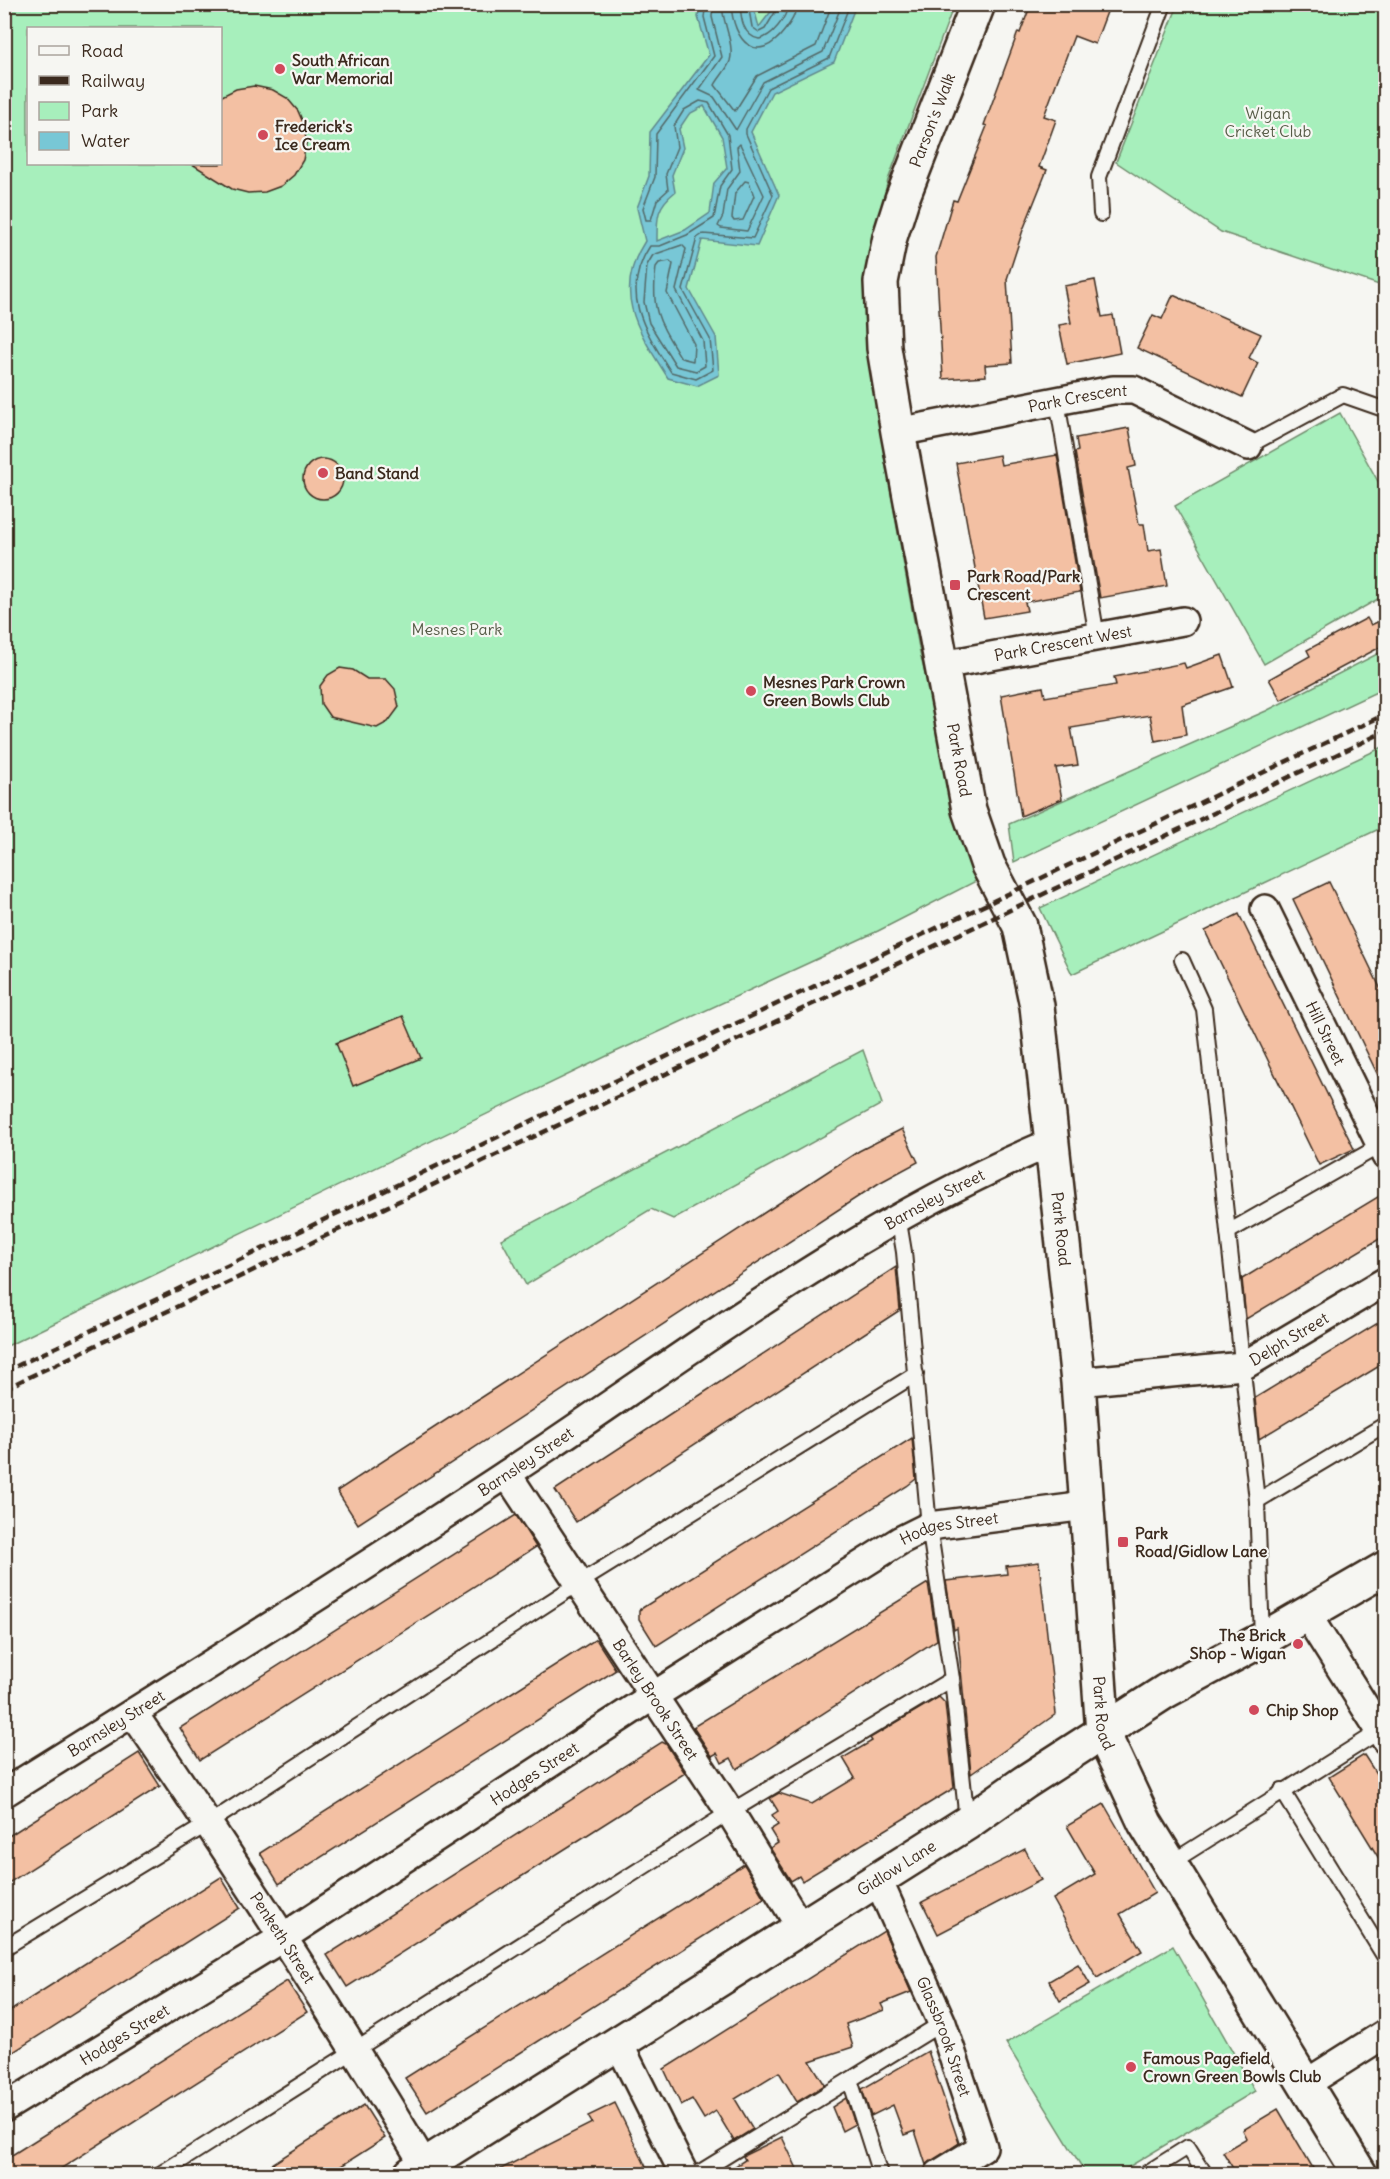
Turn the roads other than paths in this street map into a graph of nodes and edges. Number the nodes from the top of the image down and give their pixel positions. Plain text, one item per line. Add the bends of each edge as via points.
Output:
1 (978, 4) edge
2 (1164, 4) edge
3 (1101, 214) dead end
4 (890, 237) joint
5 (1057, 401) junction
6 (1386, 410) edge
7 (898, 432) junction
8 (1248, 446) joint
9 (1183, 621) dead end
10 (1097, 637) junction
11 (942, 665) junction
12 (1265, 909) dead end
13 (1182, 960) dead end
14 (1053, 1142) junction
15 (1384, 1148) edge
16 (898, 1216) junction
17 (1228, 1232) junction
18 (1386, 1281) edge
19 (1242, 1366) junction
20 (916, 1374) junction
21 (1078, 1382) junction
22 (1386, 1424) edge
23 (507, 1474) junction
24 (1257, 1501) junction
25 (1086, 1506) junction
26 (929, 1526) junction
27 (1386, 1568) edge
28 (579, 1583) junction
29 (1307, 1615) junction
30 (1263, 1639) junction
31 (952, 1679) junction
32 (653, 1696) junction
33 (133, 1713) junction
34 (1384, 1732) edge
35 (1103, 1733) junction
36 (1282, 1790) junction
37 (4, 1793) edge
38 (730, 1812) junction
39 (208, 1823) junction
40 (967, 1823) junction
41 (1169, 1864) junction
42 (878, 1880) junction
43 (801, 1928) junction
44 (282, 1938) junction
45 (4, 1948) edge
46 (1386, 1959) edge
47 (942, 2023) junction
48 (1386, 2033) edge
49 (618, 2042) junction
50 (356, 2051) junction
51 (850, 2080) junction
52 (1306, 2083) junction
53 (4, 2108) edge
54 (418, 2170) edge
55 (160, 2175) edge
56 (684, 2175) edge
57 (697, 2175) edge
58 (880, 2175) edge
59 (939, 2175) edge
60 (1145, 2175) edge
61 (1204, 2175) edge
62 (1360, 2175) edge

1 - 4 main road, Parson's Walk
2 - 3 lane via 1099,177
4 - 7 main road, Park Road via 881,282 882,318
5 - 7 street, Park Crescent
5 - 8 street, Park Crescent via 1134,390
5 - 10 lane
6 - 8 lane via 1343,395
7 - 11 main road, Park Road
9 - 10 street, Park Crescent West
10 - 11 street, Park Crescent West
11 - 14 main road, Park Road via 975,835 1020,926 1029,961
12 - 15 street, Hill Street
13 - 17 lane via 1203,1009
14 - 16 street, Barnsley Street
14 - 21 main road, Park Road
15 - 17 lane
16 - 20 lane
16 - 23 street, Barnsley Street
17 - 19 lane
18 - 19 street, Delph Street
19 - 21 street, Delph Street
19 - 24 lane
20 - 26 lane
20 - 28 lane
21 - 25 main road, Park Road
22 - 24 lane
23 - 28 street, Barley Brook Street
23 - 33 street, Barnsley Street
24 - 30 lane
25 - 26 street, Hodges Street
25 - 35 main road, Park Road
26 - 31 lane
26 - 32 street, Hodges Street
27 - 29 main road, Gidlow Lane
28 - 32 street, Barley Brook Street
28 - 39 lane
29 - 30 main road, Gidlow Lane
29 - 34 street
30 - 35 main road, Gidlow Lane via 1166,1690
31 - 38 lane
31 - 40 lane
32 - 38 street, Barley Brook Street
32 - 44 street, Hodges Street
33 - 37 street, Barnsley Street
33 - 39 street, Penketh Street
34 - 36 lane
35 - 40 main road, Gidlow Lane
35 - 41 main road, Park Road via 1131,1797
36 - 41 lane
36 - 46 lane
38 - 43 street, Barley Brook Street
38 - 50 lane
39 - 44 street, Penketh Street
39 - 45 lane
40 - 42 main road, Gidlow Lane
41 - 52 main road, Park Road
42 - 43 main road, Gidlow Lane
42 - 47 street, Glassbrook Street
43 - 49 main road, Gidlow Lane
44 - 50 street, Penketh Street
44 - 53 street, Hodges Street
47 - 51 lane
47 - 59 street, Glassbrook Street via 983,2147
48 - 52 street
49 - 54 main road, Gidlow Lane
49 - 56 street
50 - 54 street, Penketh Street
50 - 55 lane
51 - 57 lane
51 - 58 lane
52 - 62 main road, Park Road
60 - 61 lane via 1188,2147

